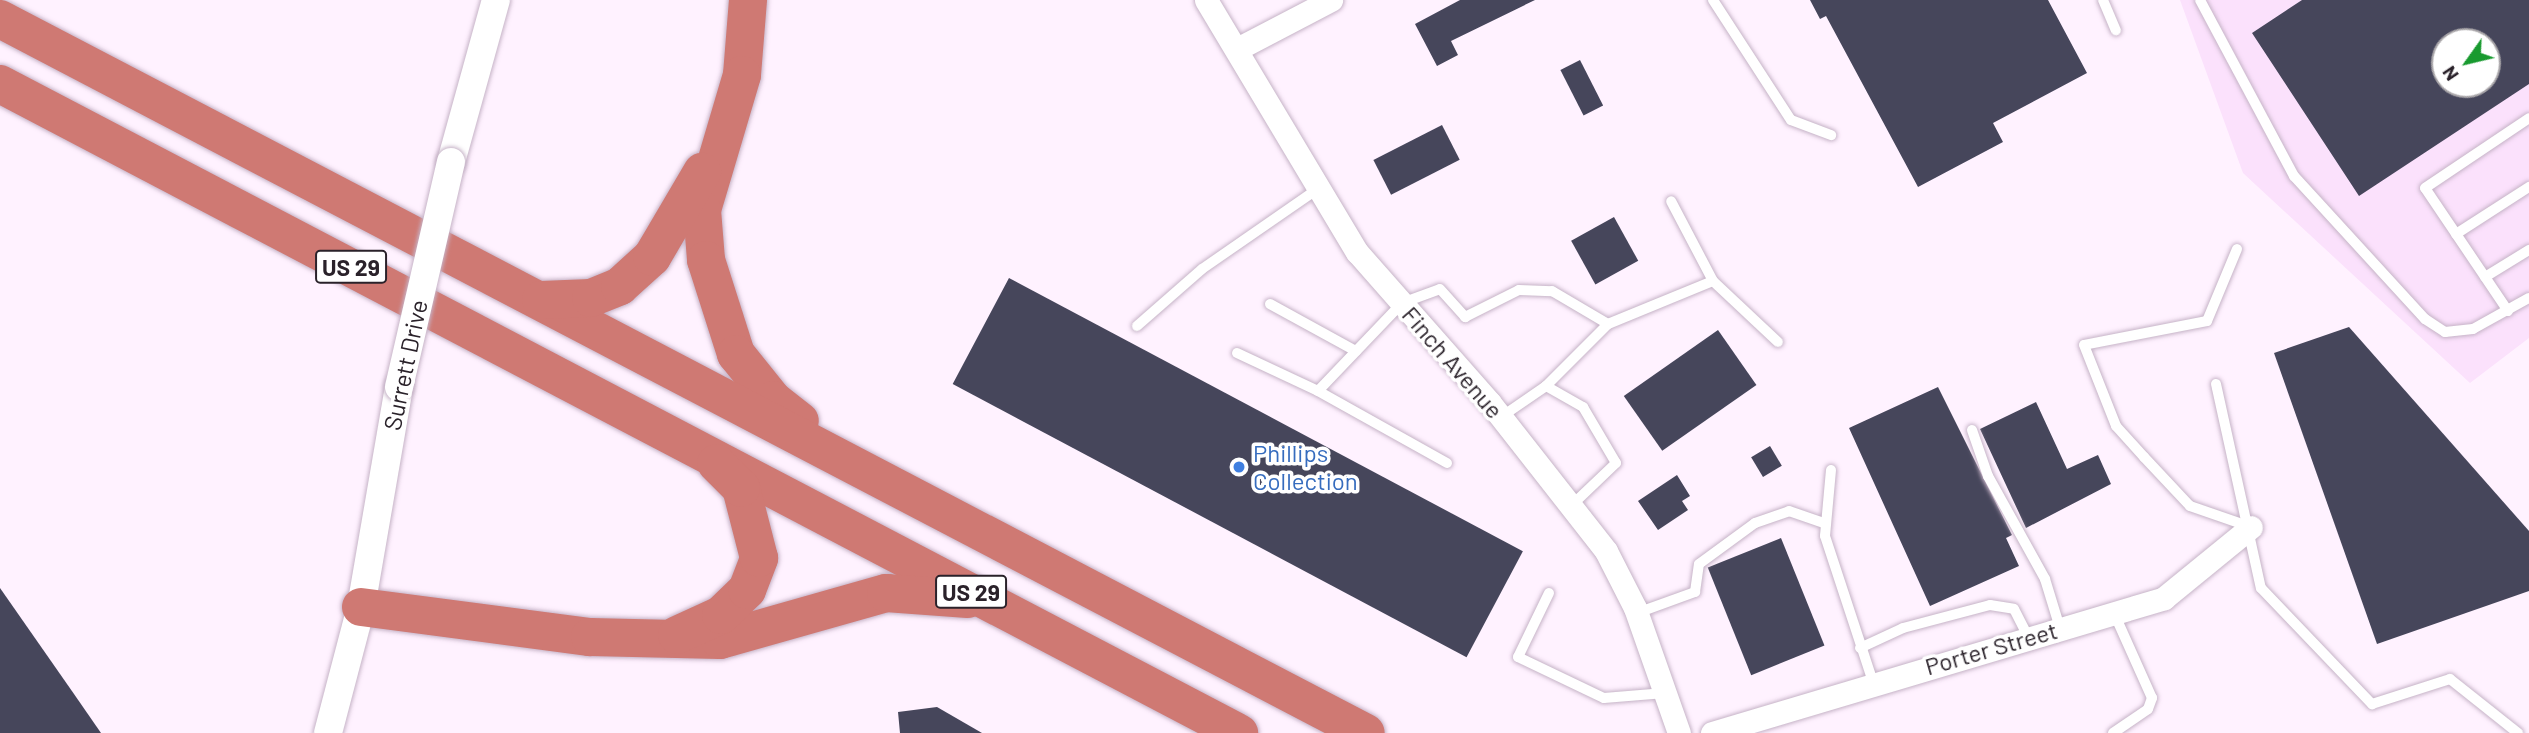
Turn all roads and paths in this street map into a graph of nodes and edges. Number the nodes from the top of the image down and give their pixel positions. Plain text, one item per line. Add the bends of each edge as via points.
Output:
1 (496, 0) edge
2 (748, 0) edge
3 (1206, 0) edge
4 (1331, 0) edge
5 (1713, 0) edge
6 (2103, 0) edge
7 (2200, 0) edge
8 (0, 19) edge
9 (2116, 30) dead end
10 (1238, 48) junction
11 (0, 84) edge
12 (2529, 118) edge
13 (1831, 135) dead end
14 (723, 136) junction
15 (2529, 187) edge
16 (1316, 190) junction
17 (1671, 201) dead end
18 (2456, 233) junction
19 (2237, 249) dead end
20 (2529, 250) edge
21 (2485, 277) junction
22 (1713, 281) junction
23 (2529, 298) edge
24 (540, 300) junction
25 (1402, 303) junction
26 (1270, 304) dead end
27 (2508, 311) junction
28 (1608, 324) junction
29 (1137, 326) dead end
30 (1777, 342) dead end
31 (1356, 351) junction
32 (1237, 353) dead end
33 (2216, 384) dead end
34 (1546, 386) junction
35 (1318, 391) junction
36 (1501, 417) junction
37 (1972, 430) dead end
38 (702, 450) junction
39 (1447, 463) dead end
40 (860, 468) junction
41 (1831, 470) dead end
42 (1572, 505) junction
43 (1826, 524) junction
44 (2251, 527) junction
45 (1549, 593) dead end
46 (991, 602) junction
47 (361, 607) junction
48 (1637, 613) junction
49 (2114, 613) junction
50 (2060, 628) junction
51 (2028, 637) junction
52 (666, 640) junction
53 (1860, 648) junction
54 (1873, 682) junction
55 (1665, 693) junction
56 (328, 733) edge
57 (1239, 733) edge
58 (1366, 733) edge
59 (1679, 733) edge
60 (1712, 733) edge
61 (2113, 733) edge
62 (2518, 733) edge

1 - 47 street, Surrett Drive, bridge via 451,162 399,387
2 - 14 highway via 742,75
3 - 10 street, Finch Avenue
4 - 10 street
5 - 13 lane via 1791,120
6 - 9 lane
7 - 27 lane via 2294,176 2401,294 2445,332 2473,329
8 - 24 highway, US 29
10 - 16 street, Finch Avenue
11 - 38 highway, US 29
12 - 18 lane via 2425,188
14 - 24 highway via 652,257 620,286 591,298
14 - 40 highway via 702,210 706,260 736,354 773,400
15 - 18 lane
16 - 25 street, Finch Avenue
16 - 29 lane via 1202,269
17 - 22 lane
18 - 21 lane
19 - 44 lane via 2207,321 2084,345 2116,426 2144,457 2190,506
20 - 21 lane
21 - 27 lane
22 - 28 lane
22 - 30 lane
23 - 27 lane
24 - 40 highway, US 29
25 - 28 lane via 1440,289 1465,317 1519,290 1552,291
25 - 31 lane
25 - 36 street, Finch Avenue
26 - 31 lane
28 - 34 lane
31 - 35 lane
32 - 35 lane
33 - 44 lane
34 - 36 lane
34 - 42 lane via 1583,407 1616,463
35 - 39 lane
36 - 42 street, Finch Avenue
37 - 50 lane via 1988,476 2045,579
38 - 46 highway, US 29
38 - 52 highway via 741,488 759,558 747,590 721,615
40 - 58 highway, US 29
41 - 43 lane
42 - 48 street, Finch Avenue via 1606,551
43 - 48 lane via 1789,511 1755,523 1699,564 1695,592
43 - 53 lane
44 - 49 street, Porter Street via 2164,598
44 - 62 lane via 2262,588 2372,704 2450,679
45 - 55 lane via 1518,657 1604,698
46 - 52 highway via 886,593 832,604 760,632 720,640
46 - 57 highway, US 29
47 - 52 highway via 590,637
47 - 56 street, Surrett Drive
48 - 55 street, Finch Avenue
49 - 50 street, Porter Street
49 - 61 lane via 2152,698 2148,709
50 - 51 street, Porter Street
51 - 53 lane via 2014,609 1990,605
51 - 54 street, Porter Street
53 - 54 lane
54 - 60 street, Porter Street
55 - 59 street, Finch Avenue

